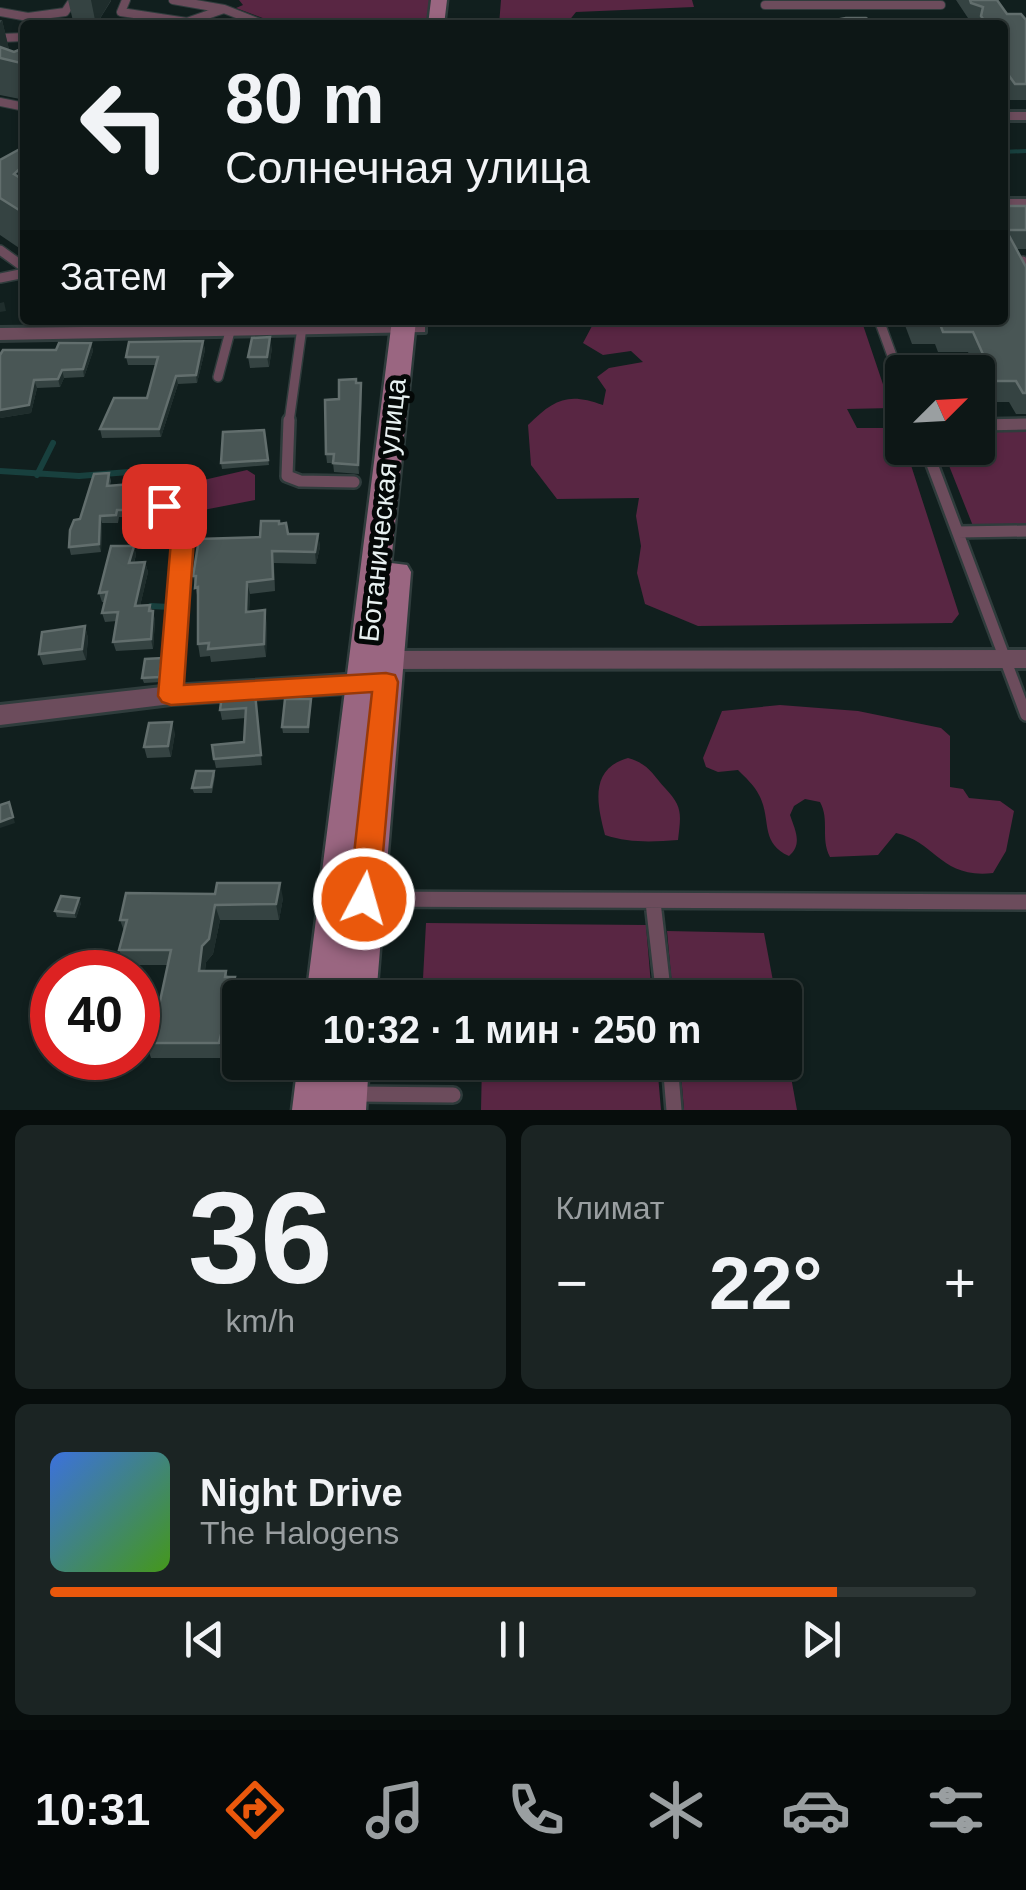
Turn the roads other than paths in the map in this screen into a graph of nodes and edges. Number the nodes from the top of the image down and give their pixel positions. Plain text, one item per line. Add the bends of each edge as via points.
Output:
1 (6, 0) edge
2 (73, 0) edge
3 (126, 0) edge
4 (173, 0) edge
5 (764, 2) edge
6 (875, 2) edge
7 (942, 3) edge
8 (224, 9) junction
9 (0, 10) edge
10 (21, 16) junction
11 (144, 16) junction
12 (159, 18) junction
13 (12, 20) dead end
14 (136, 20) dead end
15 (156, 20) edge
16 (173, 20) edge
17 (193, 20) edge
18 (251, 20) edge
19 (10, 96) edge
20 (0, 102) edge
21 (0, 250) edge
22 (20, 266) edge
23 (231, 325) edge
24 (303, 325) edge
25 (411, 325) edge
26 (881, 325) edge
27 (0, 334) edge
28 (892, 355) edge
29 (218, 378) dead end
30 (995, 424) edge
31 (1026, 424) edge
32 (932, 465) edge
33 (354, 482) dead end
34 (167, 492) dead end
35 (958, 532) junction
36 (1026, 532) edge
37 (1015, 658) edge
38 (375, 671) junction
39 (171, 696) junction
40 (0, 715) edge
41 (1026, 716) edge
42 (351, 899) junction
43 (653, 902) junction
44 (1026, 902) edge
45 (331, 980) edge
46 (354, 980) edge
47 (662, 980) edge
48 (672, 1080) edge
49 (331, 1089) edge
50 (453, 1095) dead end
51 (674, 1110) edge

1 - 9 lane
2 - 10 lane via 65,12
3 - 11 lane via 121,12
4 - 8 lane
5 - 6 lane
6 - 7 lane
8 - 17 lane
8 - 18 lane
9 - 10 lane
10 - 13 lane
11 - 12 lane
11 - 14 lane
12 - 15 lane
12 - 16 lane
19 - 20 lane
21 - 22 lane
23 - 24 street
23 - 27 street
23 - 29 lane
24 - 33 lane via 288,476
25 - 38 street, Ботаническая улица
26 - 28 lane
30 - 31 lane
32 - 35 lane
34 - 39 lane via 163,522 183,538
35 - 36 lane
35 - 37 lane
37 - 38 street
37 - 41 lane
38 - 39 street
38 - 42 street, Ботаническая улица
39 - 40 street
42 - 43 lane
42 - 45 street, Ботаническая улица
42 - 46 street, Ботаническая улица
43 - 44 lane
43 - 47 lane
48 - 51 lane
49 - 50 lane

